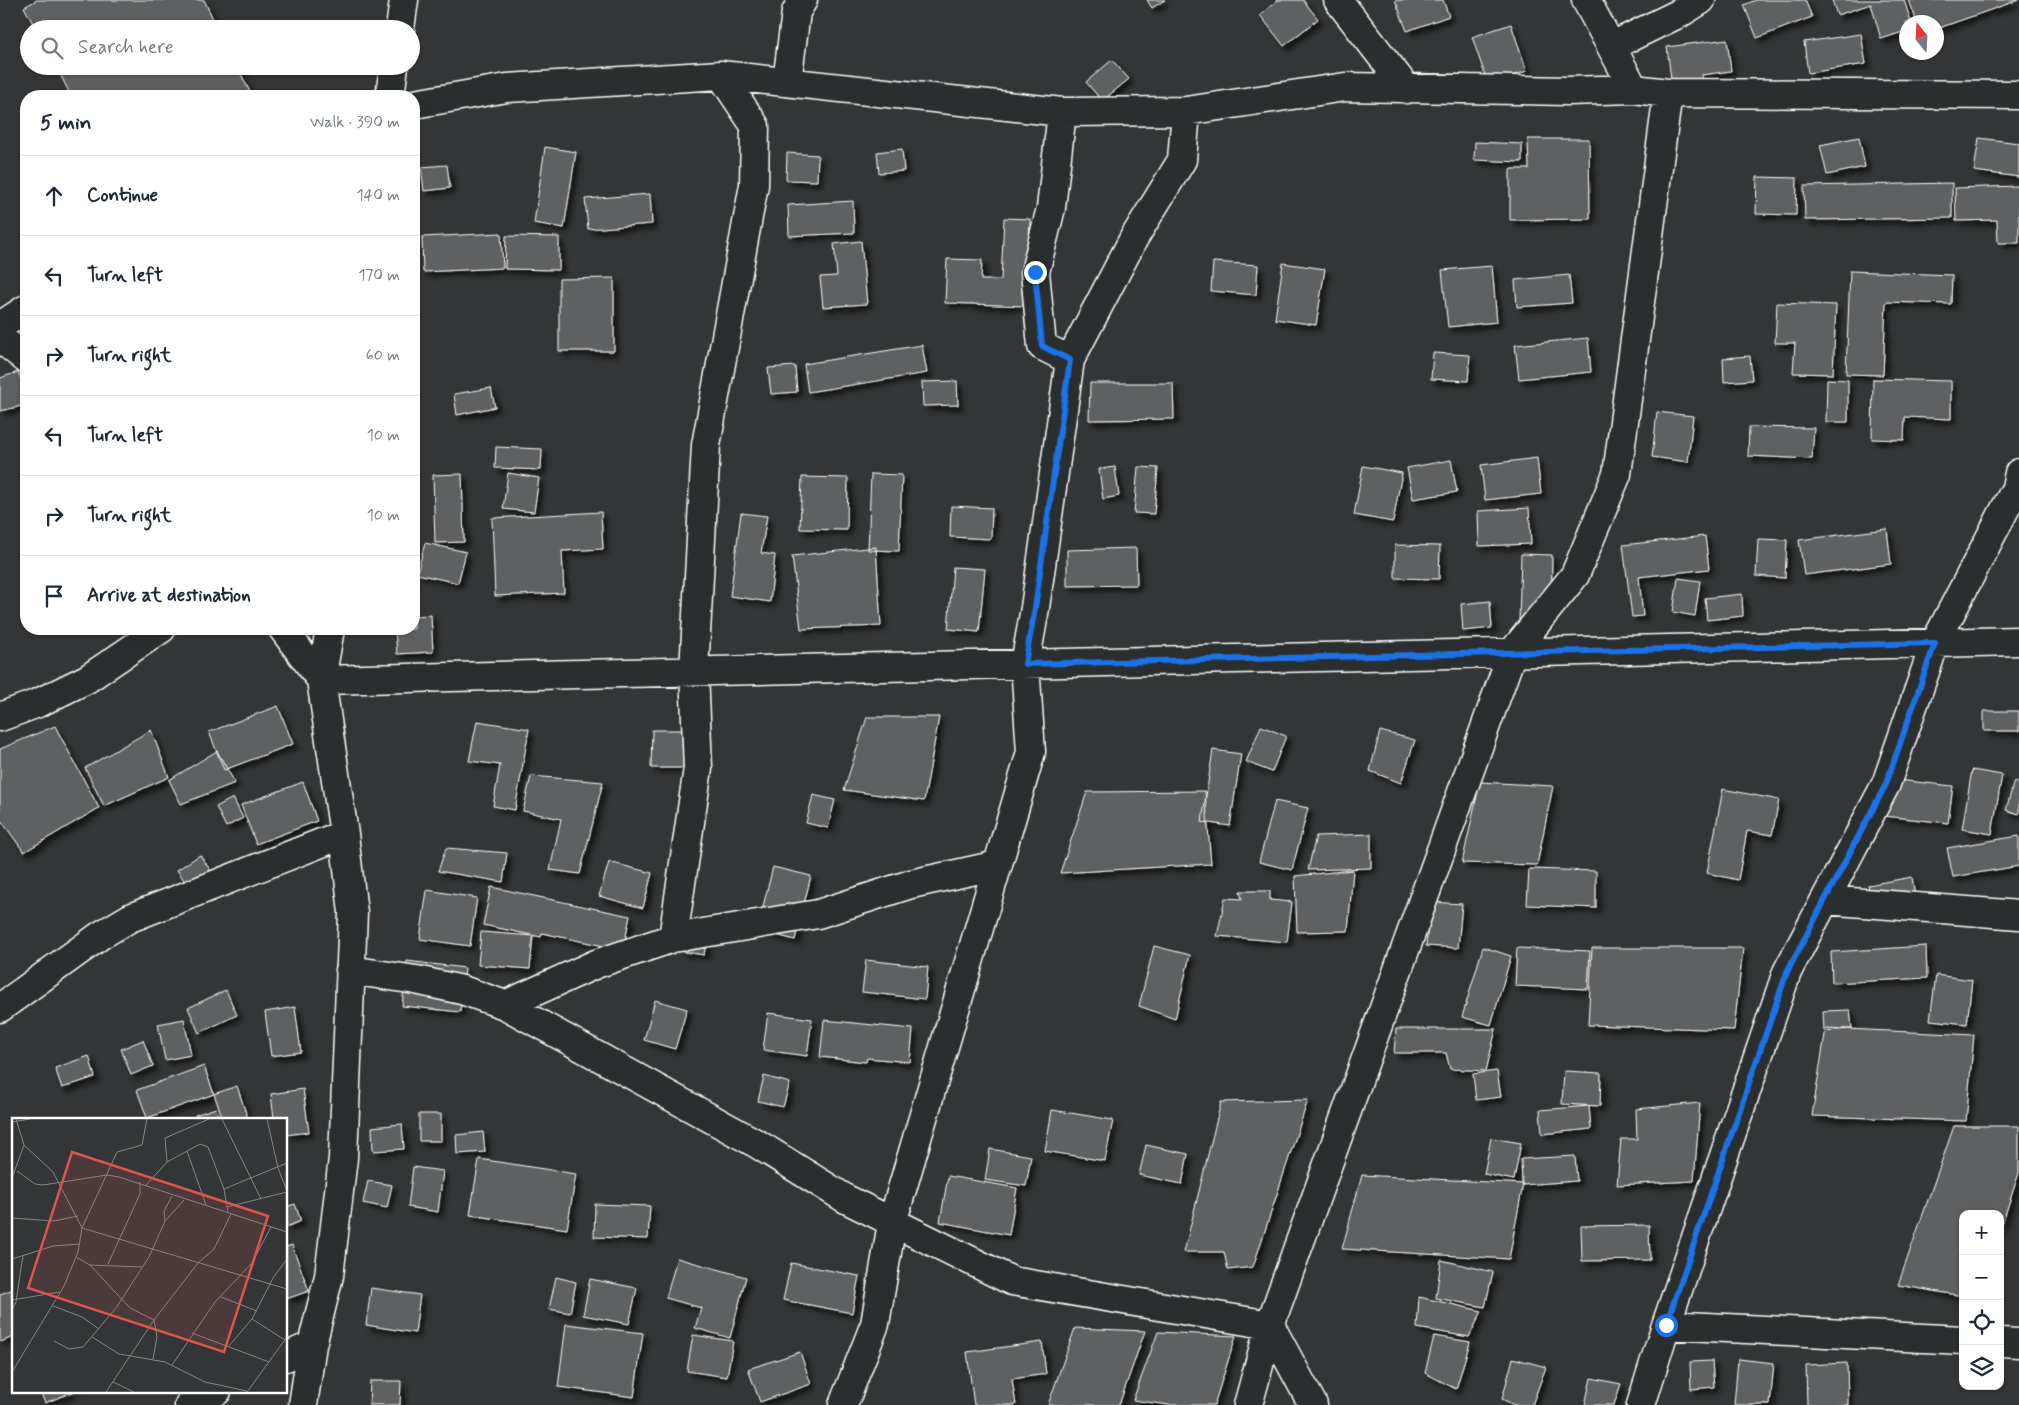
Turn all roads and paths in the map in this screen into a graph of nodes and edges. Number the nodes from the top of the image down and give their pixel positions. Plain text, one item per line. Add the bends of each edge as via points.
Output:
1 (404, 0) edge
2 (803, 0) edge
3 (1338, 0) edge
4 (1586, 0) edge
5 (1701, 0) edge
6 (401, 20) edge
7 (1612, 46) junction
8 (393, 75) edge
9 (721, 75) junction
10 (786, 82) junction
11 (1407, 88) junction
12 (1634, 89) junction
13 (391, 90) edge
14 (1668, 93) junction
15 (2019, 95) edge
16 (420, 103) edge
17 (1186, 111) junction
18 (1062, 112) junction
19 (20, 313) edge
20 (0, 326) edge
21 (0, 338) edge
22 (20, 354) edge
23 (1070, 360) junction
24 (2019, 473) edge
25 (153, 635) edge
26 (287, 635) edge
27 (329, 635) edge
28 (2019, 641) edge
29 (1935, 643) junction
30 (1512, 653) junction
31 (1025, 664) junction
32 (694, 671) junction
33 (321, 680) junction
34 (0, 717) edge
35 (344, 834) junction
36 (998, 865) junction
37 (1825, 900) junction
38 (2019, 915) edge
39 (673, 938) junction
40 (350, 970) junction
41 (505, 1006) junction
42 (0, 1008) edge
43 (892, 1223) junction
44 (1270, 1325) junction
45 (1666, 1325) junction
46 (1959, 1340) edge
47 (2004, 1342) edge
48 (2019, 1343) edge
49 (312, 1345) junction
50 (288, 1356) edge
51 (215, 1392) edge
52 (189, 1405) edge
53 (303, 1405) edge
54 (843, 1405) edge
55 (1248, 1405) edge
56 (1313, 1405) edge
57 (1641, 1405) edge

1 - 6 street
2 - 10 street via 796,12
3 - 11 street
4 - 7 street
5 - 7 street
7 - 12 street
8 - 13 street
9 - 10 street
9 - 16 street via 506,88
9 - 32 street via 755,126 754,185 706,445
10 - 18 street
11 - 12 street
11 - 17 street via 1346,87
12 - 14 street
14 - 15 street
14 - 30 street via 1618,474 1575,575
17 - 18 street
17 - 23 street via 1182,160 1134,238
18 - 23 street via 1051,208 1035,272 1042,346
19 - 20 street
21 - 22 street
23 - 31 street
24 - 29 street via 2016,488
25 - 34 street via 87,679
26 - 33 street
27 - 33 street
28 - 29 street
29 - 30 street
29 - 37 street via 1886,784
30 - 31 street
30 - 44 street
31 - 32 street
31 - 36 street via 1032,752
32 - 33 street
32 - 39 street via 698,768
33 - 35 street
35 - 40 street via 353,913
35 - 42 street via 130,918 101,935
36 - 39 street via 911,884 818,914
36 - 43 street
37 - 38 street
37 - 45 street via 1787,972
39 - 41 street via 596,964
40 - 41 street via 462,990
40 - 49 street via 343,1158 328,1276
41 - 43 street via 759,1145 846,1199
43 - 44 street via 1012,1281
43 - 54 street via 875,1324
44 - 55 street
44 - 56 street
45 - 46 street
45 - 57 street
47 - 48 street
49 - 50 street
49 - 53 street
51 - 52 street

